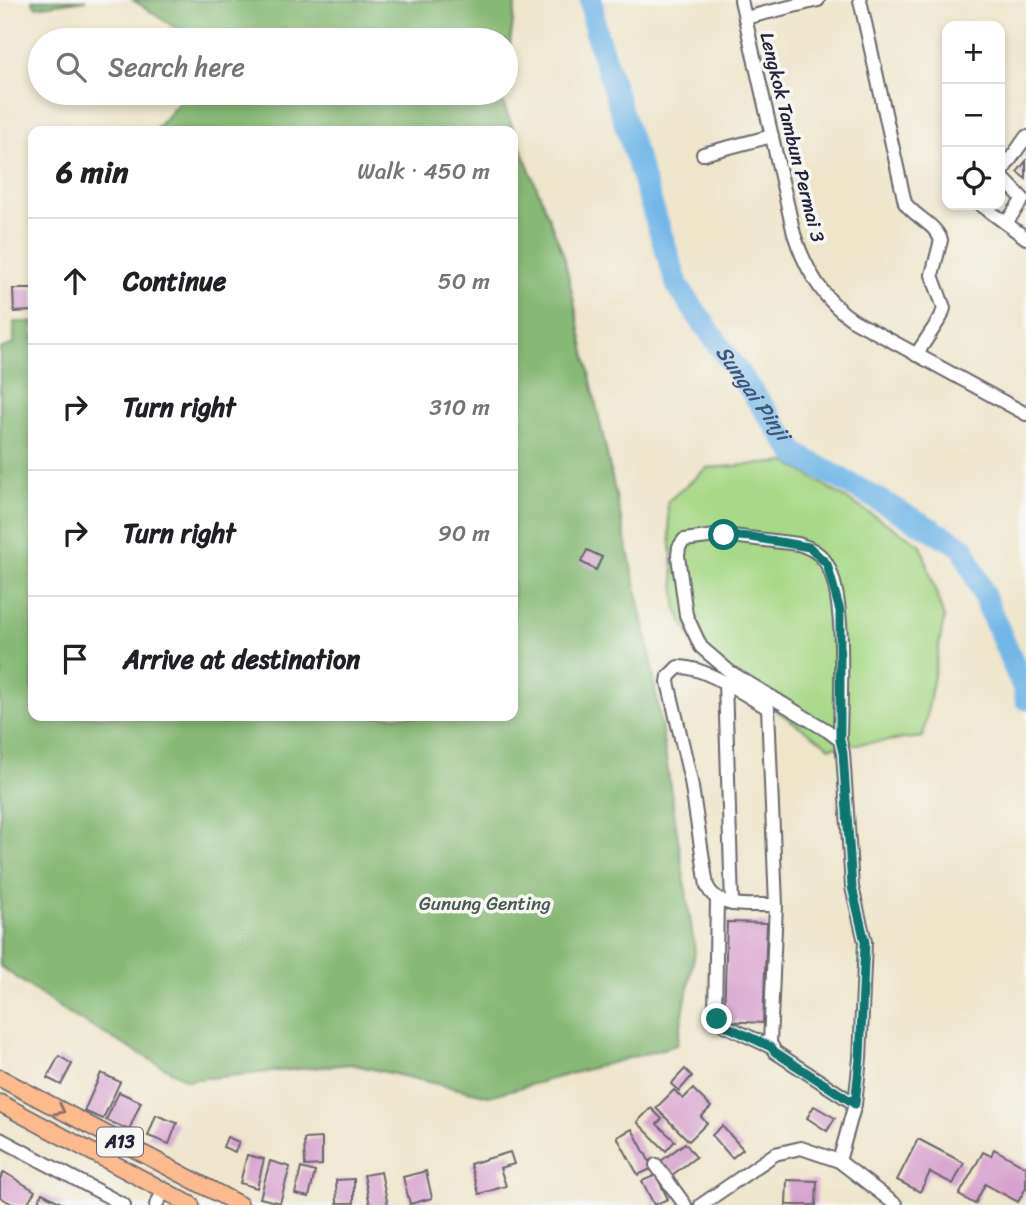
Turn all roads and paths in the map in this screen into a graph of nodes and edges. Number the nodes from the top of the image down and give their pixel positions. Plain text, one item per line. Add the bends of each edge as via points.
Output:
1 (741, 0) edge
2 (818, 0) edge
3 (860, 0) edge
4 (745, 18) junction
5 (772, 136) junction
6 (1026, 137) edge
7 (703, 155) dead end
8 (1005, 168) edge
9 (1005, 180) edge
10 (988, 210) edge
11 (1006, 223) junction
12 (1026, 238) edge
13 (916, 355) junction
14 (1026, 414) edge
15 (725, 683) junction
16 (840, 740) junction
17 (717, 900) junction
18 (732, 904) junction
19 (776, 905) junction
20 (771, 1047) junction
21 (0, 1078) edge
22 (0, 1103) edge
23 (855, 1104) junction
24 (0, 1139) edge
25 (839, 1161) junction
26 (656, 1166) dead end
27 (160, 1198) edge
28 (124, 1205) edge
29 (191, 1205) edge
30 (240, 1205) edge
31 (685, 1205) edge
32 (701, 1205) edge
33 (897, 1205) edge

1 - 4 street, Lengkok Tambun Permai 3
2 - 4 street
3 - 13 street via 905,204 941,240 932,275 944,308
4 - 5 street, Lengkok Tambun Permai 3
5 - 7 street
5 - 13 street, Lengkok Tambun Permai 3 via 800,253 824,294 836,309
6 - 8 street
9 - 11 street via 1023,199
10 - 11 street
11 - 12 street
13 - 14 street, Lengkok Tambun Permai 3
15 - 17 street via 688,666 673,670 668,682 691,781 708,886
15 - 18 street
15 - 19 street via 768,708
16 - 16 street via 730,671 701,647 686,615 678,556 684,540 724,535 797,544 809,547 827,564 840,611
16 - 23 street via 852,887 865,942
17 - 18 street
17 - 20 street via 715,1015 724,1025
18 - 19 street
19 - 20 street
20 - 23 street
21 -> 30 main road, A13
22 - 27 main road, A13
23 - 25 street
24 - 28 street
25 - 32 street via 801,1148 788,1150 758,1164
25 - 33 street
26 - 31 street
27 - 29 main road, A13

